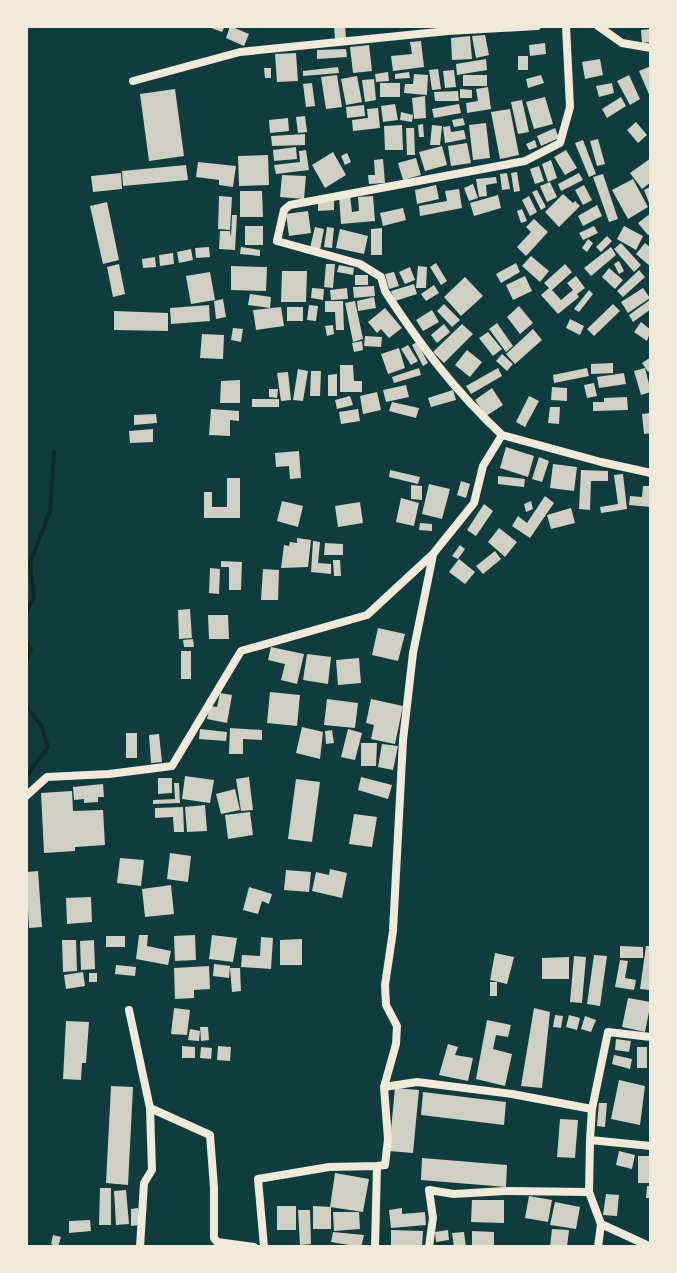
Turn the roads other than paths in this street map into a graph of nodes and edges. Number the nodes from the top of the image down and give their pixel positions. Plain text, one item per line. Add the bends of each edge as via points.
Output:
1 (537, 26) edge
2 (566, 26) edge
3 (598, 26) edge
4 (651, 48) edge
5 (133, 81) dead end
6 (502, 435) junction
7 (651, 473) edge
8 (433, 554) junction
9 (26, 796) edge
10 (129, 1010) dead end
11 (651, 1037) edge
12 (384, 1087) junction
13 (150, 1108) junction
14 (592, 1109) junction
15 (590, 1140) junction
16 (651, 1146) edge
17 (377, 1166) junction
18 (589, 1192) junction
19 (601, 1224) junction
20 (140, 1247) edge
21 (254, 1247) edge
22 (264, 1247) edge
23 (375, 1247) edge
24 (429, 1247) edge
25 (598, 1247) edge
26 (651, 1247) edge

1 - 5 street via 240,52
2 - 6 street via 570,107 560,143 525,161 290,205 277,241 360,264 381,277 385,291 438,367
3 - 4 street via 622,43
6 - 7 street
6 - 8 street via 483,466 474,503
8 - 9 street via 367,615 241,651 172,766 47,777
8 - 12 street via 403,740 393,931 385,985 386,1005 397,1026
10 - 13 street
11 - 14 street via 608,1032
12 - 14 street via 417,1082
12 - 17 street via 388,1139 385,1165
13 - 20 street via 152,1170 144,1183
13 - 21 street via 210,1135 214,1238
14 - 15 street
15 - 16 street
15 - 18 street
17 - 22 street via 329,1167 258,1179
17 - 23 street
18 - 19 street
18 - 24 street via 429,1190
19 - 25 street
19 - 26 street

